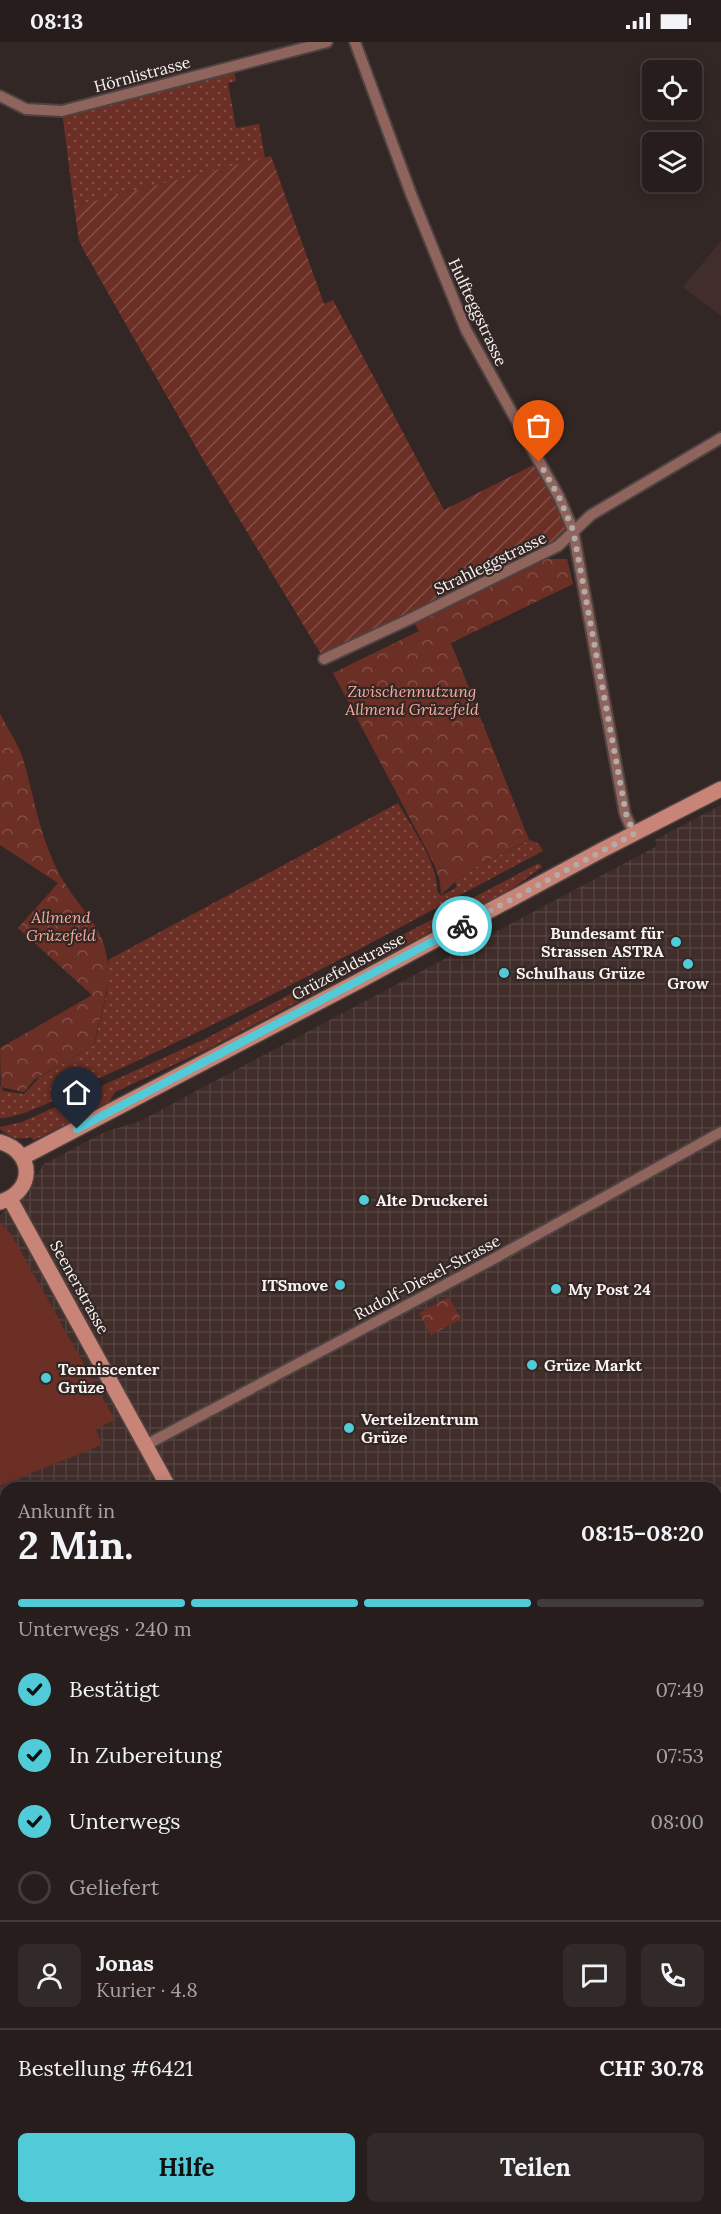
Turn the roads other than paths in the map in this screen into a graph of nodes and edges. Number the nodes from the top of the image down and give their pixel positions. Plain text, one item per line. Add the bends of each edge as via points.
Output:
1 (327, 42) edge
2 (355, 42) edge
3 (0, 96) edge
4 (721, 438) edge
5 (573, 530) junction
6 (324, 659) dead end
7 (721, 789) edge
8 (634, 834) junction
9 (721, 1132) edge
10 (0, 1142) edge
11 (23, 1157) junction
12 (5, 1201) edge
13 (146, 1445) junction
14 (167, 1482) edge

1 - 3 street, Hörnlistrasse via 62,111 26,109
2 - 5 street, Hulfteggstrasse via 466,330 559,497
4 - 5 street, Strahleggstrasse via 591,515
5 - 6 street, Strahleggstrasse via 558,546
5 - 8 street, Hulfteggstrasse via 626,814
7 - 8 main road, Grüzefeldstrasse
8 - 11 main road, Grüzefeldstrasse
9 - 13 street, Rudolf-Diesel-Strasse
10 - 11 main road via 9,1144
11 - 12 main road, Seenerstrasse via 23,1185
12 - 13 main road, Seenerstrasse
13 - 14 main road, Seenerstrasse

